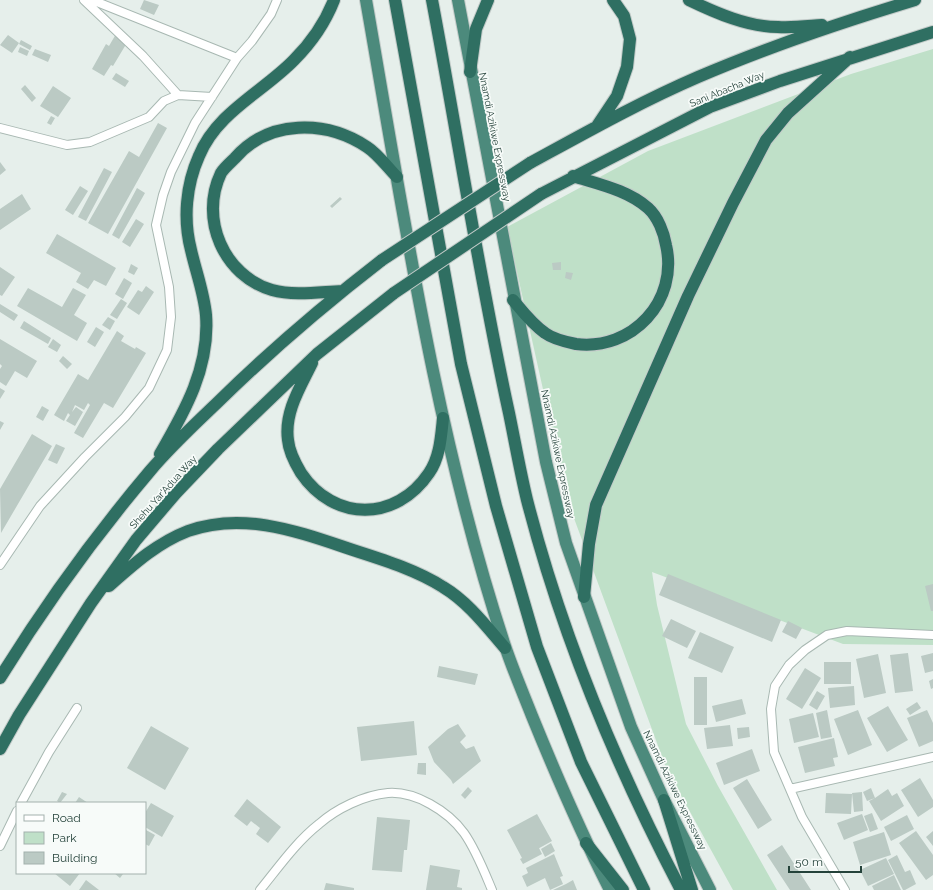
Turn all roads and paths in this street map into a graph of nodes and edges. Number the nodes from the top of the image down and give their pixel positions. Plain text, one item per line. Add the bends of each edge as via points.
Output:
1 (84, 0) edge
2 (92, 0) edge
3 (277, 0) edge
4 (334, 0) edge
5 (366, 0) edge
6 (395, 0) edge
7 (432, 0) edge
8 (458, 0) edge
9 (488, 0) edge
10 (613, 0) edge
11 (689, 0) edge
12 (915, 0) edge
13 (833, 25) junction
14 (933, 32) edge
15 (236, 58) junction
16 (850, 58) junction
17 (470, 72) junction
18 (178, 95) junction
19 (212, 97) junction
20 (596, 127) junction
21 (0, 128) edge
22 (573, 176) junction
23 (397, 177) junction
24 (382, 260) joint
25 (342, 291) junction
26 (394, 293) joint
27 (514, 300) junction
28 (317, 354) junction
29 (443, 418) junction
30 (151, 470) junction
31 (0, 566) edge
32 (584, 597) junction
33 (91, 603) junction
34 (933, 635) edge
35 (505, 648) junction
36 (0, 678) edge
37 (77, 708) dead end
38 (0, 749) edge
39 (933, 757) edge
40 (790, 789) junction
41 (664, 800) junction
42 (22, 802) edge
43 (16, 813) edge
44 (586, 843) junction
45 (0, 846) edge
46 (260, 890) edge
47 (492, 890) edge
48 (610, 890) edge
49 (623, 890) edge
50 (644, 890) edge
51 (681, 890) edge
52 (692, 890) edge
53 (710, 890) edge
54 (845, 890) edge

1 - 18 street via 143,56
2 - 15 street
3 - 15 street via 252,42
4 - 30 highway via 317,33 294,61 240,103 212,132 199,154 190,180 186,216 190,250 201,285 206,316 199,376 186,410
5 - 23 highway
6 - 50 highway via 461,364 496,506 537,647 581,762
7 - 51 highway via 490,326 527,500 567,632 611,745
8 - 17 highway, Nnamdi Azikiwe Expressway
9 - 17 highway via 476,29
10 - 20 highway via 624,16 630,39 627,67 617,96
11 - 13 highway via 743,21 777,28
12 - 13 highway, Sani Abacha Way
13 - 20 highway, Sani Abacha Way via 697,77
14 - 16 highway, Sani Abacha Way
15 - 19 street
16 - 22 highway, Sani Abacha Way via 710,107
16 - 32 highway via 788,113 766,140 733,202 685,302 596,505
17 - 27 highway, Nnamdi Azikiwe Expressway
18 - 19 street
18 - 21 street via 164,101 149,117 90,142 67,145
19 - 31 street via 195,123 171,172 156,226 169,287 171,317 167,350 149,388 125,417 40,506
20 - 24 highway, Sani Abacha Way, bridge via 530,163
22 - 26 highway, Sani Abacha Way, bridge via 541,194
22 - 27 highway via 634,197 649,209 664,232 669,257 667,281 656,307 637,328 616,340 592,346 566,342 545,334 529,320
23 - 25 highway via 369,148 325,128 293,128 261,136 240,152 221,173 213,202 214,228 223,251 236,270 254,283 273,290 294,293
23 - 29 highway
24 - 25 highway, Shehu Yar'Adua Way
25 - 30 highway, Shehu Yar'Adua Way via 245,376
26 - 28 highway, Shehu Yar'Adua Way
27 - 32 highway, Nnamdi Azikiwe Expressway via 546,462 566,543
28 - 29 highway via 295,396 288,439 294,462 307,481 326,500 348,509 373,510 395,504 414,492 430,473 439,452
28 - 33 highway, Shehu Yar'Adua Way via 176,493 136,540
29 - 35 highway
30 - 36 highway, Shehu Yar'Adua Way via 78,561 35,621
32 - 41 highway, Nnamdi Azikiwe Expressway via 631,727
33 - 35 highway via 143,556 189,531 236,522 261,524 312,536 421,575 467,605
33 - 38 highway, Shehu Yar'Adua Way
34 - 40 street via 847,631 827,636 805,650 789,665 775,686 771,709 774,752
35 - 44 highway
37 - 42 street
39 - 40 street
40 - 54 street via 815,842
41 - 52 highway
41 - 53 highway, Nnamdi Azikiwe Expressway
43 - 45 street
44 - 48 highway
44 - 49 highway
46 - 47 street via 318,824 366,798 388,793 413,797 436,808 451,820 463,832 474,850

